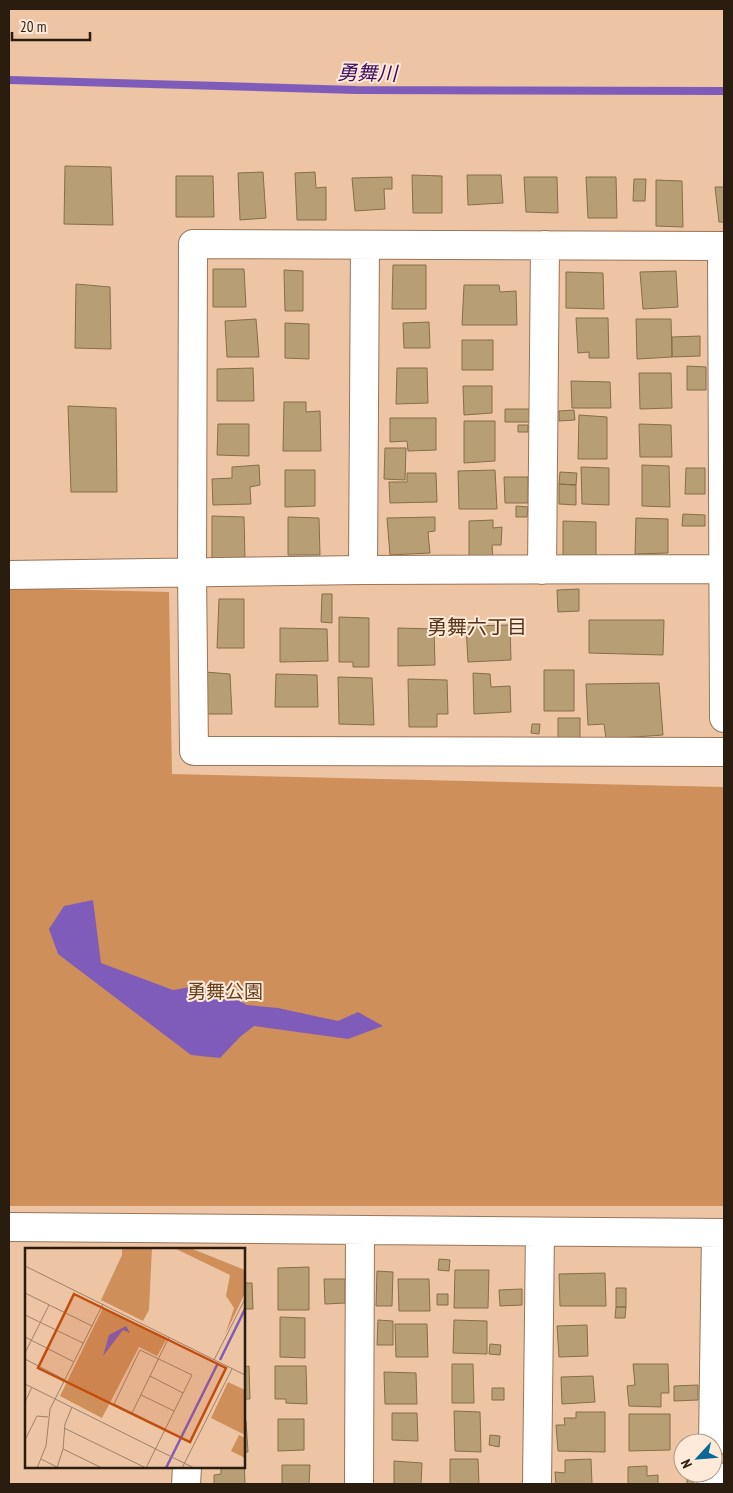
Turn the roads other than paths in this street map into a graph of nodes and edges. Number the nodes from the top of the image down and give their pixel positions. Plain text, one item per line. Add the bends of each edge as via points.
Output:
1 (365, 245) junction
2 (545, 245) junction
3 (723, 246) edge
4 (724, 569) edge
5 (363, 570) junction
6 (542, 570) junction
7 (192, 573) junction
8 (9, 575) edge
9 (724, 718) edge
10 (724, 752) edge
11 (9, 1227) edge
12 (360, 1230) junction
13 (540, 1232) junction
14 (720, 1233) edge
15 (189, 1239) edge
16 (713, 1433) edge
17 (187, 1468) edge
18 (186, 1484) edge
19 (359, 1484) edge
20 (537, 1484) edge

1 - 2 street
1 - 5 street
1 - 7 street via 193,244
2 - 3 street
2 - 6 street
3 - 4 street
4 - 6 street
4 - 9 street
5 - 6 street
5 - 7 street
7 - 8 street
7 - 10 street via 194,752
11 - 15 street
12 - 13 street
12 - 15 street
12 - 19 street
13 - 14 street
13 - 20 street
14 - 16 street
17 - 18 street

